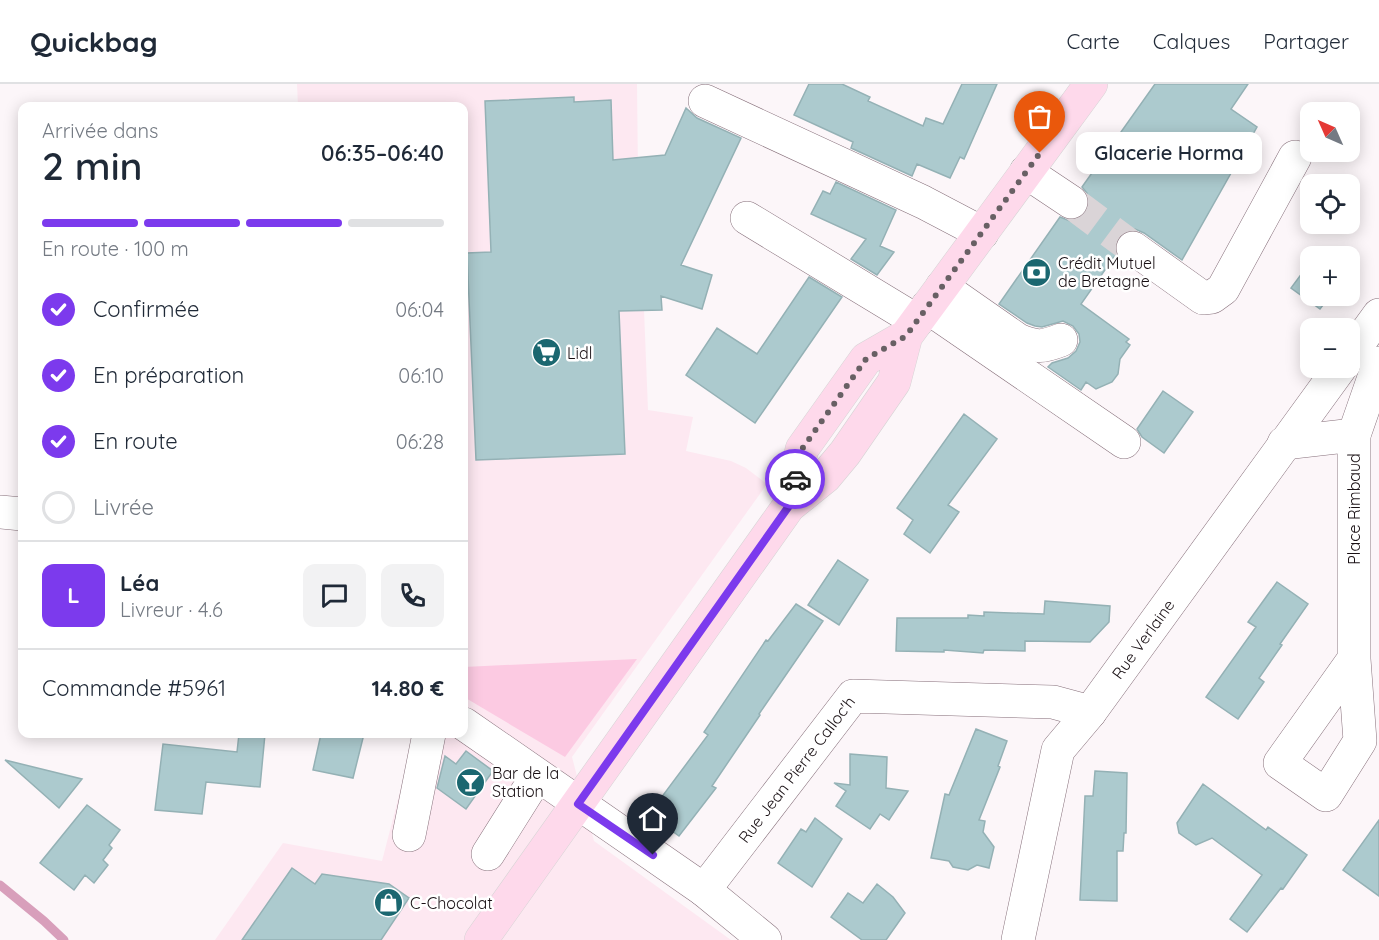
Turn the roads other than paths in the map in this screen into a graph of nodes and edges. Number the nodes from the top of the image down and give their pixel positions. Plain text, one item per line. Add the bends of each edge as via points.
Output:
1 (1091, 84) edge
2 (705, 101) dead end
3 (1294, 158) dead end
4 (1026, 172) junction
5 (1071, 202) tunnel mouth
6 (747, 218) dead end
7 (982, 233) junction
8 (1133, 248) tunnel mouth
9 (923, 313) junction
10 (1379, 315) edge
11 (1061, 340) dead end
12 (1360, 341) edge
13 (1379, 363) edge
14 (1333, 378) edge
15 (1354, 435) junction
16 (1124, 442) dead end
17 (1284, 443) junction
18 (0, 512) edge
19 (18, 514) edge
20 (1354, 659) dead end
21 (1090, 711) junction
22 (468, 727) edge
23 (428, 738) edge
24 (537, 776) junction
25 (578, 804) junction
26 (409, 835) dead end
27 (488, 854) dead end
28 (704, 890) junction
29 (481, 940) edge
30 (765, 940) edge
31 (1018, 940) edge

1 - 4 main road
2 - 7 street
3 - 8 street via 1223,289 1212,297 1203,298
4 - 5 street
4 - 7 main road
6 - 9 street
7 - 9 main road
9 - 11 street via 1032,346
9 - 16 street
9 - 25 main road via 894,382 845,453 825,477 789,506
10 - 12 street
13 - 15 street, Place Rimbaud
14 - 17 street, Rue Verlaine
15 - 17 street
15 - 20 street, Place Rimbaud
17 - 21 street, Rue Verlaine
18 - 19 street
21 - 28 street, Rue Jean Pierre Calloc'h via 1053,702 853,696
21 - 31 street, Rue Verlaine via 1058,750
22 - 24 street
23 - 26 street
24 - 25 street
24 - 27 street
25 - 28 street
25 - 29 main road
28 - 30 street

